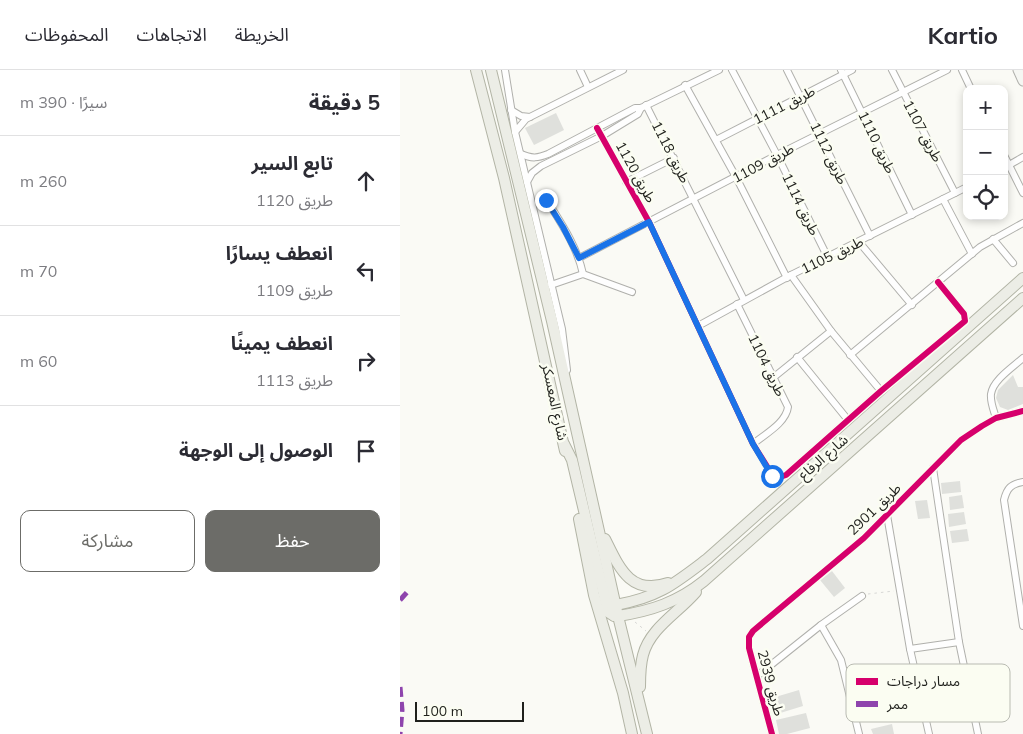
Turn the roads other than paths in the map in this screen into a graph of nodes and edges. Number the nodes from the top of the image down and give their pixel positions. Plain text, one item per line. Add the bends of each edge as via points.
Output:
1 (476, 70) edge
2 (491, 70) edge
3 (505, 70) edge
4 (580, 70) edge
5 (623, 70) edge
6 (719, 70) edge
7 (732, 70) edge
8 (787, 70) edge
9 (852, 70) edge
10 (892, 70) edge
11 (947, 70) edge
12 (962, 70) edge
13 (1018, 70) edge
14 (842, 72) edge
15 (1023, 81) edge
16 (686, 85) junction
17 (970, 85) edge
18 (588, 87) junction
19 (902, 91) junction
20 (801, 97) junction
21 (644, 107) junction
22 (510, 110) junction
23 (863, 111) junction
24 (530, 117) junction
25 (758, 119) junction
26 (597, 128) junction
27 (515, 132) junction
28 (819, 134) junction
29 (602, 136) junction
30 (716, 140) junction
31 (521, 154) junction
32 (777, 155) junction
33 (1023, 157) edge
34 (674, 158) junction
35 (1008, 165) edge
36 (1008, 168) edge
37 (736, 177) junction
38 (527, 182) junction
39 (626, 182) junction
40 (963, 189) edge
41 (1023, 192) edge
42 (955, 193) junction
43 (694, 199) junction
44 (943, 199) junction
45 (546, 200) dead end
46 (912, 215) junction
47 (649, 222) junction
48 (1023, 223) edge
49 (870, 236) junction
50 (993, 239) junction
51 (859, 242) junction
52 (972, 254) junction
53 (579, 258) junction
54 (828, 258) junction
55 (1013, 262) dead end
56 (583, 274) junction
57 (789, 276) junction
58 (1023, 278) edge
59 (938, 282) junction
60 (551, 285) junction
61 (632, 292) dead end
62 (1023, 298) edge
63 (744, 300) junction
64 (737, 304) junction
65 (912, 305) junction
66 (698, 326) junction
67 (831, 331) junction
68 (850, 355) junction
69 (797, 357) junction
70 (1023, 358) edge
71 (774, 377) junction
72 (881, 391) junction
73 (568, 396) junction
74 (1023, 412) edge
75 (996, 418) junction
76 (848, 420) junction
77 (564, 444) junction
78 (753, 444) junction
79 (933, 468) junction
80 (1023, 482) edge
81 (887, 515) junction
82 (597, 523) junction
83 (687, 574) junction
84 (704, 581) junction
85 (862, 596) road end
86 (614, 611) junction
87 (1023, 624) edge
88 (821, 625) junction
89 (605, 631) junction
90 (749, 638) joint
91 (959, 642) junction
92 (910, 648) junction
93 (914, 664) edge
94 (964, 664) edge
95 (757, 676) junction
96 (846, 681) edge
97 (639, 698) junction
98 (632, 734) edge
99 (647, 734) edge
100 (772, 734) edge

1 - 77 main road, شارع المعسكر via 504,178
2 - 73 main road, شارع المعسكر
3 - 22 street
4 - 18 street
5 - 18 street
6 - 16 street
7 - 25 street, طريق 1114
8 - 20 street, طريق 1112
9 - 14 street, طريق 1111
10 - 19 street, طريق 1107
11 - 19 street, طريق 1109
12 - 17 street
13 - 15 street
14 - 20 street, طريق 1111
14 - 23 street, طريق 1110
16 - 21 street
16 - 30 street
18 - 24 street
19 - 23 street, طريق 1109
19 - 42 street, طريق 1107
20 - 25 street, طريق 1111
20 - 28 street, طريق 1112
21 - 26 street
21 - 29 street
21 - 34 street, طريق 1118
22 - 24 street
22 - 27 street
23 - 28 street, طريق 1109
23 - 46 street, طريق 1110
24 - 27 street
25 - 30 street, طريق 1111
25 - 32 street, طريق 1114
26 - 29 street, طريق 1120
26 - 31 street via 538,158
27 - 31 street
28 - 32 street, طريق 1109
28 - 49 street, طريق 1112
29 - 38 street via 541,166
29 - 39 street, طريق 1120
30 - 37 street
31 - 38 street
32 - 37 street, طريق 1109
32 - 54 street, طريق 1114
33 - 35 street
34 - 39 street
34 - 43 street, طريق 1118
36 - 41 street
37 - 43 street, طريق 1109
37 - 57 street
38 - 60 street
39 - 47 street, طريق 1120
40 - 42 street, طريق 1105
42 - 44 street, طريق 1105
43 - 47 street, طريق 1109
43 - 63 street, طريق 1118
44 - 46 street, طريق 1105
44 - 52 street
45 - 53 street
46 - 49 street, طريق 1105
47 - 53 street, طريق 1109
47 - 66 street, طريق 1120
48 - 50 street
49 - 51 street, طريق 1105
50 - 52 street
50 - 55 street
51 - 54 street, طريق 1105
51 - 65 street
52 - 59 street
53 - 56 street
54 - 57 street, طريق 1105
56 - 60 street
56 - 61 street
57 - 63 street, طريق 1105
57 - 67 street
58 - 83 main road, شارع الرفاع via 708,559
59 - 65 street
59 - 72 street via 964,314 965,321
60 - 73 street via 564,344
62 - 84 main road, شارع الرفاع
63 - 64 street, طريق 1105
64 - 66 street, طريق 1105
64 - 71 street, طريق 1104
65 - 68 street
66 - 78 street, طريق 1120
67 - 68 street
67 - 69 street
68 - 72 street
69 - 71 street
69 - 76 street
70 - 75 street via 992,389
71 - 78 street, طريق 1104 via 788,407 787,414
72 - 76 street
73 - 82 main road, شارع المعسكر
74 - 75 street, طريق 2901
75 - 79 street, طريق 2901 via 971,432
76 - 78 street, طريق 1120 via 786,475 777,478
77 - 86 main road via 572,460
77 - 89 main road, شارع المعسكر via 594,594
79 - 81 street, طريق 2901
79 - 91 street
80 - 87 street via 1006,490 1004,500
81 - 90 street, طريق 2901 via 753,631
81 - 92 street, طريق 2901
82 - 83 main road via 618,567 634,582 659,586
82 - 86 main road, شارع المعسكر
83 - 86 main road, شارع الرفاع via 660,592
84 - 86 main road, شارع الرفاع via 670,603 645,611
84 - 97 main road via 648,642 642,662
85 - 88 street
86 - 89 main road via 605,619
86 - 97 main road, شارع المعسكر
88 - 95 street
88 - 96 street via 841,660
89 - 98 main road, شارع المعسكر
90 - 95 street, طريق 2939
91 - 92 street
91 - 94 street
92 - 93 street, طريق 2901
95 - 100 street, طريق 2939
97 - 99 main road, شارع المعسكر

